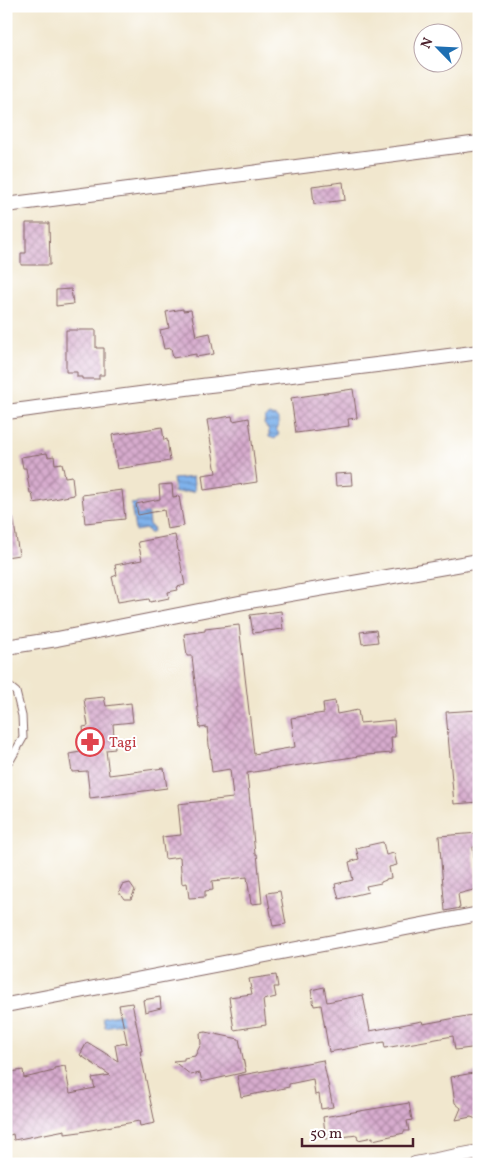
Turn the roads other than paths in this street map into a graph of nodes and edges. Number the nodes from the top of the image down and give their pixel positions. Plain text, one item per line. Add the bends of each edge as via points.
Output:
1 (479, 143) edge
2 (6, 206) edge
3 (479, 352) edge
4 (6, 412) edge
5 (479, 561) edge
6 (6, 647) edge
7 (6, 684) edge
8 (6, 763) edge
9 (479, 914) edge
10 (6, 1005) edge
11 (479, 1152) edge
12 (415, 1164) edge

1 - 2 street
3 - 4 street
5 - 6 street
7 - 8 lane via 16,692 23,738
9 - 10 street
11 - 12 street

